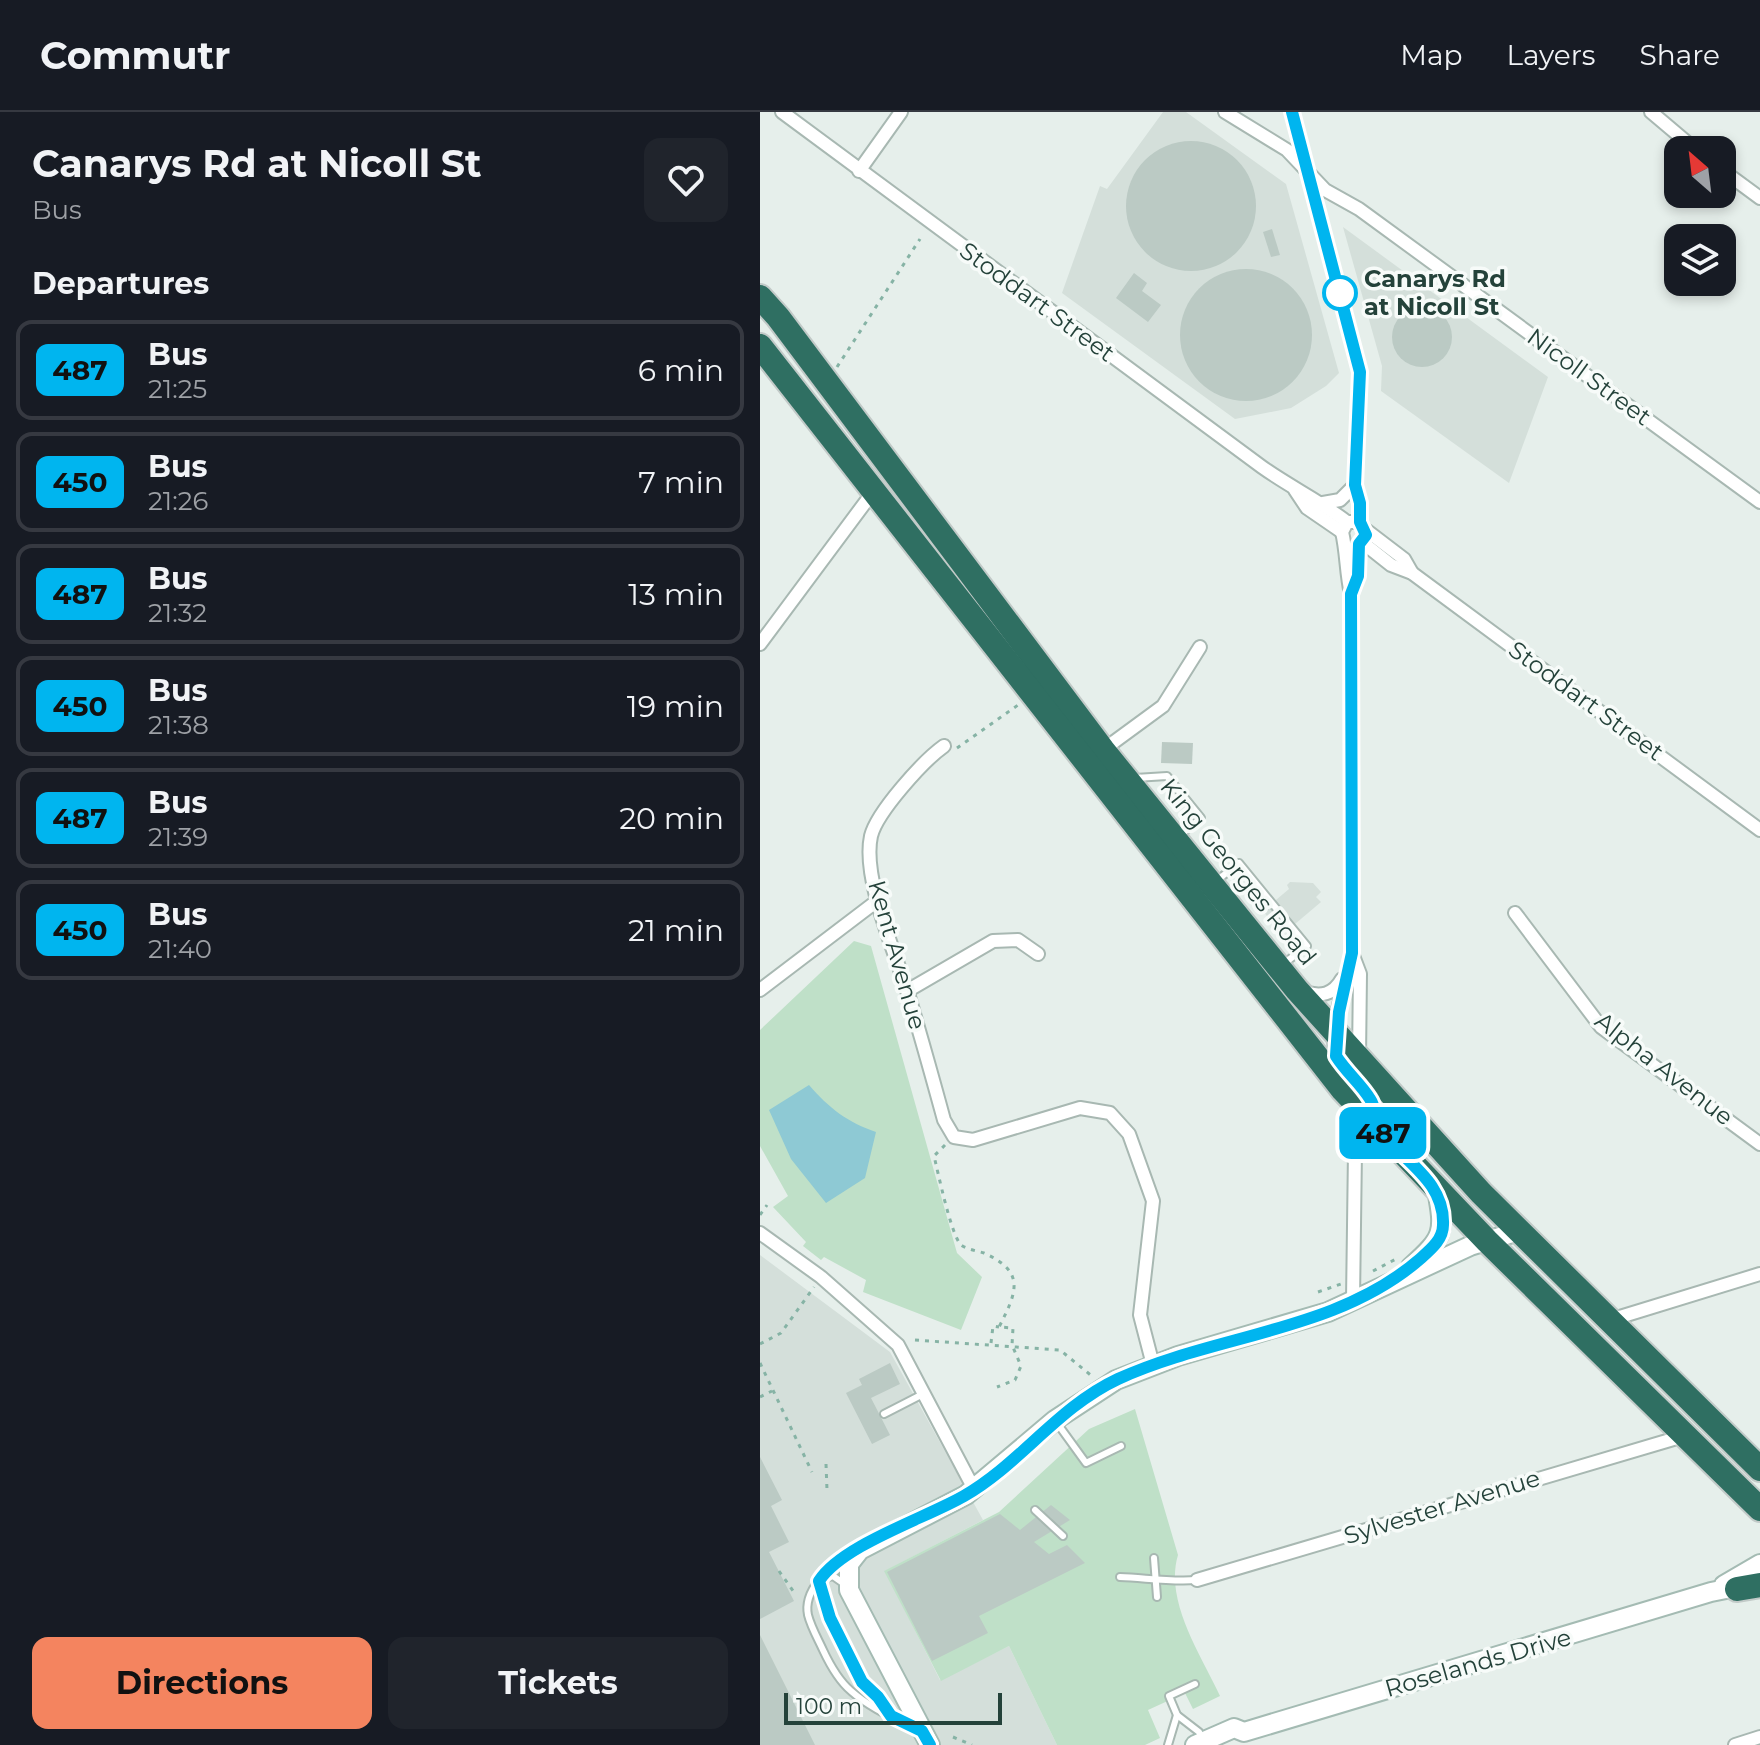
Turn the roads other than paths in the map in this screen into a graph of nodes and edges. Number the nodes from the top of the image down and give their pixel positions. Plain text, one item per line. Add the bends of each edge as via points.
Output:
1 (782, 112) edge
2 (901, 112) edge
3 (1225, 112) edge
4 (1292, 112) edge
5 (1651, 112) edge
6 (1679, 136) edge
7 (1305, 168) junction
8 (859, 171) junction
9 (1736, 180) edge
10 (1760, 198) edge
11 (760, 297) edge
12 (760, 346) edge
13 (1355, 485) junction
14 (1295, 490) junction
15 (873, 492) junction
16 (1760, 502) edge
17 (1323, 503) junction
18 (1354, 532) junction
19 (1391, 565) junction
20 (1359, 568) junction
21 (1412, 573) junction
22 (1351, 594) junction
23 (760, 644) edge
24 (1200, 647) dead end
25 (944, 746) road end
26 (1103, 750) junction
27 (1127, 779) junction
28 (1760, 830) edge
29 (1175, 838) junction
30 (1212, 884) junction
31 (877, 901) junction
32 (1515, 913) dead end
33 (1352, 953) junction
34 (1038, 954) dead end
35 (1280, 968) junction
36 (1345, 974) junction
37 (760, 990) edge
38 (1297, 990) junction
39 (907, 991) junction
40 (1336, 1033) junction
41 (1359, 1059) junction
42 (1379, 1130) junction
43 (1760, 1144) edge
44 (1355, 1151) dead end
45 (1437, 1190) junction
46 (1519, 1231) junction
47 (760, 1233) edge
48 (1487, 1241) junction
49 (1760, 1274) edge
50 (1400, 1276) junction
51 (1354, 1291) junction
52 (1610, 1320) junction
53 (1153, 1365) junction
54 (924, 1394) junction
55 (884, 1414) dead end
56 (1055, 1420) junction
57 (1687, 1435) junction
58 (1121, 1446) dead end
59 (1758, 1465) edge
60 (974, 1489) junction
61 (1760, 1509) edge
62 (1035, 1510) dead end
63 (1063, 1536) dead end
64 (865, 1546) junction
65 (1154, 1558) dead end
66 (1760, 1564) edge
67 (1120, 1577) dead end
68 (1153, 1578) junction
69 (1760, 1579) edge
70 (1197, 1580) joint
71 (819, 1581) junction
72 (1749, 1587) edge
73 (1711, 1592) junction
74 (851, 1596) junction
75 (1157, 1597) dead end
76 (1195, 1684) dead end
77 (1177, 1715) junction
78 (891, 1716) junction
79 (1760, 1737) edge
80 (926, 1738) edge
81 (1238, 1738) edge
82 (1199, 1743) edge
83 (1168, 1745) edge
84 (1735, 1745) edge

1 - 8 street, Stoddart Street
2 - 8 street
3 - 7 street, Nicoll Street via 1287,150
4 - 7 street
5 - 6 street
7 - 13 street via 1360,372
7 - 16 street, Nicoll Street via 1325,190 1359,209
8 - 14 street, Stoddart Street
9 - 10 street
11 - 26 highway, King Georges Road
12 - 15 highway
13 - 17 street via 1340,500
13 - 18 street via 1348,500
14 - 17 street, Stoddart Street
14 - 18 street, Stoddart Street via 1307,508
15 - 23 street
15 - 42 highway via 1305,1044
17 - 18 street, Stoddart Street
18 - 19 street, Stoddart Street
18 - 20 street
18 - 21 street, Stoddart Street via 1404,559
18 - 22 street via 1346,574
19 - 20 street, Stoddart Street
19 - 21 street, Stoddart Street
20 - 22 street
21 - 28 street, Stoddart Street
22 - 33 street
24 - 26 street via 1163,706
25 - 31 street, Kent Avenue via 929,757 871,834
26 - 27 highway, King Georges Road
27 - 29 highway, King Georges Road
27 - 29 lane via 1167,776 1201,818
29 - 30 highway, King Georges Road
30 - 35 highway, King Georges Road
30 - 35 lane via 1239,863 1307,946
31 - 37 street
31 - 39 street, Kent Avenue
32 - 43 street, Alpha Avenue via 1601,1027
33 - 36 street
33 - 41 street via 1360,974
34 - 39 street via 1018,940 993,941
35 - 38 highway, King Georges Road
36 - 38 street via 1337,987 1319,996
36 - 40 street
38 - 40 highway, King Georges Road
39 - 53 street, Kent Avenue via 944,1120 954,1137 973,1140 1080,1108 1110,1113 1129,1134 1153,1201 1140,1315
40 - 41 highway, King Georges Road
40 - 42 street via 1336,1056 1371,1099
41 - 46 highway, King Georges Road
42 - 45 highway
44 - 51 street
45 - 48 highway
45 - 50 street via 1442,1231 1433,1247
46 - 48 street
46 - 52 highway, King Georges Road
47 - 54 street via 821,1277 898,1345
48 - 50 street
48 - 57 highway
49 - 52 street
50 - 51 street
51 - 53 street via 1304,1320
52 - 59 highway, King Georges Road
53 - 56 street via 1116,1380
54 - 55 lane
54 - 60 street
56 - 58 lane via 1086,1463
56 - 60 street
57 - 61 highway
57 - 70 street, Sylvester Avenue
60 - 64 street
62 - 63 lane
64 - 71 lane via 834,1564
64 - 74 street via 847,1571
65 - 68 lane
66 - 73 street, Roselands Drive
67 - 68 lane
68 - 70 lane
68 - 75 lane
69 - 72 street, Roselands Drive
71 - 74 lane via 833,1576
71 - 78 lane via 830,1618 862,1682
71 - 78 lane via 808,1615 831,1665 850,1691
72 - 73 street, Roselands Drive
73 - 81 street, Roselands Drive
74 - 80 street
76 - 77 lane via 1169,1696
77 - 82 lane via 1199,1732
77 - 83 lane
78 - 80 lane
79 - 84 street
81 - 82 street, Roselands Drive via 1234,1728

